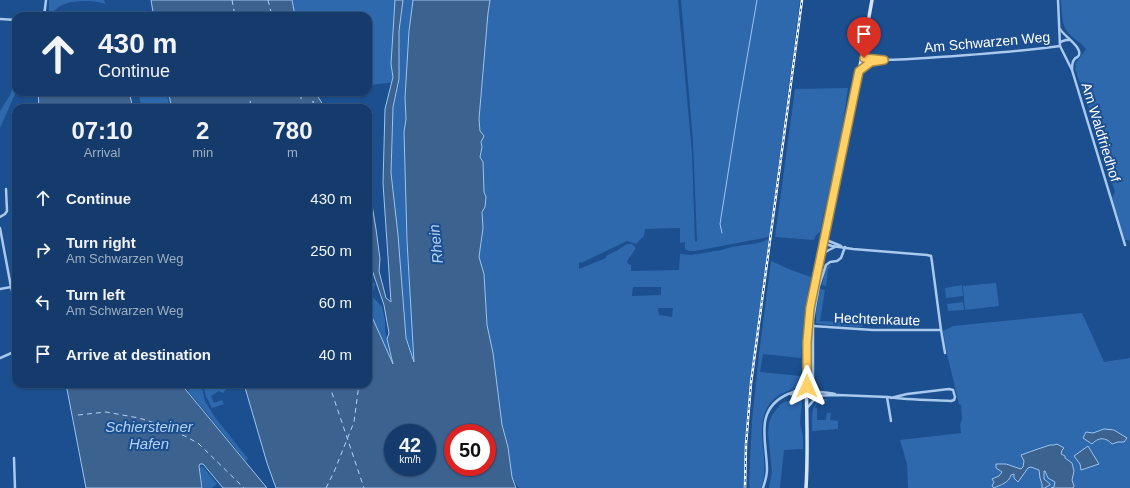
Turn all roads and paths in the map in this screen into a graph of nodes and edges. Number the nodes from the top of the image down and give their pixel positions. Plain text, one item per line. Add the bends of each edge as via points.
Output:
1 (46, 0) edge
2 (872, 0) edge
3 (1058, 0) edge
4 (44, 12) edge
5 (0, 19) edge
6 (12, 20) edge
7 (1059, 28) junction
8 (1069, 40) junction
9 (1060, 42) junction
10 (1060, 46) junction
11 (1066, 58) junction
12 (862, 59) junction
13 (1074, 59) junction
14 (884, 60) junction
15 (871, 62) junction
16 (1072, 70) junction
17 (859, 71) junction
18 (6, 188) dead end
19 (0, 217) edge
20 (0, 228) edge
21 (824, 241) junction
22 (1125, 245) dead end
23 (838, 246) junction
24 (845, 247) junction
25 (820, 257) junction
26 (6, 258) junction
27 (0, 259) edge
28 (10, 287) junction
29 (0, 289) edge
30 (12, 293) edge
31 (813, 326) junction
32 (941, 330) junction
33 (12, 353) edge
34 (945, 353) dead end
35 (0, 358) edge
36 (807, 374) junction
37 (813, 385) dead end
38 (798, 390) junction
39 (807, 390) junction
40 (790, 394) junction
41 (838, 395) junction
42 (807, 396) junction
43 (820, 396) junction
44 (887, 397) junction
45 (891, 398) junction
46 (807, 408) junction
47 (891, 421) dead end
48 (14, 458) dead end
49 (15, 488) edge
50 (763, 488) edge
51 (806, 488) edge

1 - 4 street
2 - 12 main road
3 - 7 street
5 - 6 street
7 - 8 street, Am Schwarzen Weg
7 - 9 street
8 - 9 street
8 - 13 street, Am Schwarzen Weg via 1079,50
9 - 10 street
10 - 11 street, Am Schwarzen Weg
10 - 14 street, Am Schwarzen Weg via 976,55
11 - 13 street
11 - 16 street, Am Schwarzen Weg
12 - 14 street, Am Schwarzen Weg
12 - 15 street, Am Schwarzen Weg
12 - 17 main road
13 - 16 street, Am Schwarzen Weg
14 - 15 street, Am Schwarzen Weg
15 - 17 street, Am Schwarzen Weg
16 - 22 street, Am Waldfriedhof
17 - 21 main road
18 - 19 street via 7,211
20 - 26 street
21 - 23 street
21 - 24 street
21 - 25 main road
23 - 24 street
23 - 25 street via 829,249
24 - 31 street via 841,258 824,267
24 - 32 street via 931,256
25 - 36 main road via 809,319
26 - 27 street
26 - 28 street
28 - 29 street
28 - 30 street
31 - 32 street, Hechtenkaute via 873,330
31 - 37 street
32 - 34 street
33 - 35 street
36 - 38 street
36 - 39 main road
38 - 39 street
38 - 40 street
39 - 41 street
39 - 42 main road
40 - 42 street
40 - 50 street via 774,404 765,421 763,433 767,471
41 - 43 street
41 - 44 street
42 - 43 street
42 - 46 main road
43 - 46 street
44 - 45 street
44 - 47 street
45 - 45 street via 949,389 953,390 955,397 951,401
46 - 51 main road
48 - 49 street

